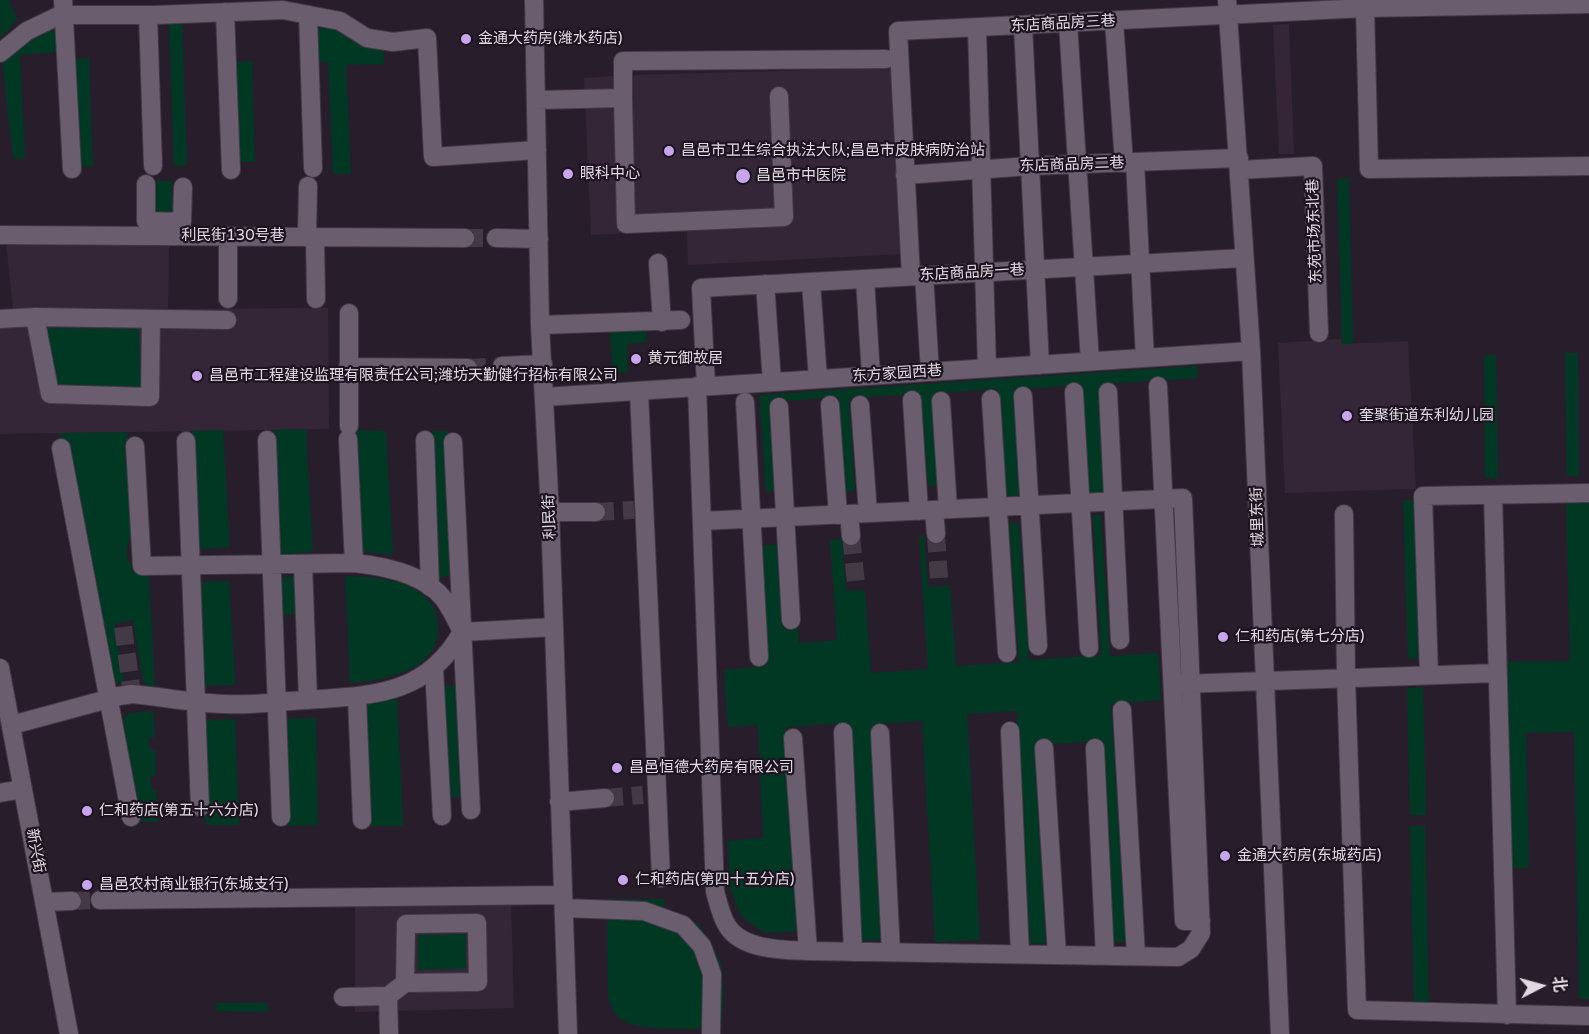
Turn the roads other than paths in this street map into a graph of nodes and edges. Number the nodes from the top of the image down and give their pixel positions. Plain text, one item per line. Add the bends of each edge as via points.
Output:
1 (534, 0) edge
2 (1589, 4) edge
3 (244, 6) edge
4 (64, 7) edge
5 (177, 7) edge
6 (1228, 8) edge
7 (1365, 8) junction
8 (152, 10) edge
9 (318, 11) edge
10 (225, 12) junction
11 (1114, 21) junction
12 (1068, 24) junction
13 (1023, 26) junction
14 (977, 28) junction
15 (0, 53) edge
16 (886, 59) dead end
17 (779, 96) dead end
18 (623, 98) junction
19 (537, 100) junction
20 (537, 150) junction
21 (1129, 162) junction
22 (1077, 164) junction
23 (1239, 164) junction
24 (153, 166) dead end
25 (1030, 166) junction
26 (1589, 166) edge
27 (313, 168) dead end
28 (72, 169) dead end
29 (231, 170) dead end
30 (981, 170) junction
31 (905, 175) junction
32 (146, 184) dead end
33 (308, 186) dead end
34 (183, 187) dead end
35 (167, 229) junction
36 (0, 235) edge
37 (228, 236) junction
38 (311, 237) junction
39 (465, 238) tunnel mouth
40 (496, 238) tunnel mouth
41 (539, 239) junction
42 (1244, 258) junction
43 (658, 263) dead end
44 (1140, 264) junction
45 (1083, 267) junction
46 (1035, 269) junction
47 (984, 272) junction
48 (917, 276) junction
49 (865, 279) junction
50 (811, 282) junction
51 (765, 284) junction
52 (228, 299) dead end
53 (316, 299) dead end
54 (349, 313) dead end
55 (35, 317) junction
56 (0, 319) edge
57 (151, 319) junction
58 (227, 320) dead end
59 (681, 320) dead end
60 (662, 322) junction
61 (540, 325) junction
62 (1319, 333) dead end
63 (1251, 351) junction
64 (1145, 358) junction
65 (1090, 362) junction
66 (543, 364) junction
67 (1040, 365) junction
68 (502, 366) tunnel mouth
69 (348, 367) junction
70 (468, 368) tunnel mouth
71 (987, 368) junction
72 (930, 372) junction
73 (871, 375) junction
74 (818, 379) junction
75 (772, 382) junction
76 (701, 386) junction
77 (1158, 386) dead end
78 (639, 392) junction
79 (1074, 392) dead end
80 (1108, 392) dead end
81 (1023, 396) dead end
82 (544, 397) junction
83 (991, 399) dead end
84 (912, 400) dead end
85 (941, 401) dead end
86 (745, 402) dead end
87 (830, 405) dead end
88 (860, 405) dead end
89 (779, 407) dead end
90 (267, 440) dead end
91 (425, 440) dead end
92 (186, 441) dead end
93 (453, 442) dead end
94 (135, 446) dead end
95 (61, 448) dead end
96 (1589, 493) edge
97 (1493, 495) junction
98 (1164, 499) junction
99 (1114, 501) junction
100 (1080, 503) junction
101 (1030, 505) junction
102 (998, 507) junction
103 (934, 510) junction
104 (550, 512) junction
105 (596, 512) tunnel mouth
106 (868, 513) junction
107 (844, 514) junction
108 (1344, 514) dead end
109 (785, 517) junction
110 (752, 519) junction
111 (702, 521) junction
112 (936, 534) tunnel mouth
113 (852, 536) tunnel mouth
114 (354, 563) junction
115 (303, 564) junction
116 (272, 565) junction
117 (191, 566) junction
118 (430, 587) junction
119 (791, 620) dead end
120 (554, 627) junction
121 (462, 632) junction
122 (1120, 640) dead end
123 (1038, 646) dead end
124 (1089, 648) dead end
125 (1007, 653) dead end
126 (759, 657) dead end
127 (0, 668) edge
128 (434, 668) junction
129 (1497, 673) junction
130 (1429, 674) junction
131 (1346, 677) junction
132 (1265, 680) junction
133 (1192, 683) junction
134 (1173, 684) junction
135 (357, 697) junction
136 (109, 699) junction
137 (308, 699) junction
138 (196, 702) junction
139 (277, 702) junction
140 (1122, 710) dead end
141 (12, 725) junction
142 (1010, 731) dead end
143 (843, 732) dead end
144 (880, 733) dead end
145 (793, 738) dead end
146 (1044, 748) dead end
147 (1095, 748) dead end
148 (23, 789) junction
149 (0, 793) edge
150 (605, 798) tunnel mouth
151 (559, 802) junction
152 (200, 807) dead end
153 (471, 810) dead end
154 (442, 816) dead end
155 (131, 817) dead end
156 (281, 817) dead end
157 (363, 820) dead end
158 (662, 878) dead end
159 (100, 900) tunnel mouth
160 (72, 901) tunnel mouth
161 (563, 901) junction
162 (44, 902) junction
163 (1201, 921) junction
164 (728, 928) junction
165 (702, 946) junction
166 (808, 951) junction
167 (854, 952) junction
168 (891, 952) junction
169 (1020, 954) junction
170 (1057, 955) junction
171 (1105, 956) junction
172 (1136, 956) junction
173 (405, 983) junction
174 (388, 996) junction
175 (343, 997) dead end
176 (1507, 1015) junction
177 (1589, 1016) edge
178 (69, 1034) edge
179 (388, 1034) edge
180 (568, 1034) edge
181 (711, 1034) edge
182 (1280, 1034) edge

1 - 19 street, 利民街
2 - 7 street, 东店商品房三巷
3 - 9 street
3 - 10 street
4 - 8 street
4 - 15 street via 60,15 27,31
4 - 28 street
5 - 8 street
5 - 10 street
6 - 7 street, 东店商品房三巷
6 - 11 street, 东店商品房三巷
6 - 23 street, 城里东街
7 - 26 street via 1369,169
8 - 24 street
9 - 20 street via 367,38 393,42 427,38 433,157
9 - 27 street
10 - 29 street
11 - 12 street, 东店商品房三巷
11 - 21 street
12 - 13 street, 东店商品房三巷
12 - 22 street
13 - 14 street, 东店商品房三巷
13 - 25 street
14 - 30 street
14 - 31 street, 东店商品房三巷 via 898,31
16 - 18 street via 623,61
17 - 18 street via 784,217 626,224
18 - 19 street
19 - 20 street, 利民街
20 - 41 street, 利民街
21 - 22 street, 东店商品房二巷
21 - 23 street, 东店商品房二巷
21 - 44 street
22 - 25 street, 东店商品房二巷
22 - 45 street
23 - 42 street, 城里东街
23 - 62 street, 东苑市场东北巷 via 1313,166
25 - 30 street, 东店商品房二巷
25 - 46 street
30 - 31 street, 东店商品房二巷
30 - 47 street
31 - 48 street
32 - 35 street via 146,221
33 - 38 street
34 - 35 street via 183,222
35 - 36 street, 利民街130号巷
35 - 37 street, 利民街130号巷
37 - 38 street, 利民街130号巷
37 - 52 street
38 - 39 street, 利民街130号巷
38 - 53 street
40 - 41 street
41 - 61 street, 利民街
42 - 44 street, 东店商品房一巷
42 - 63 street, 城里东街
43 - 60 street
44 - 45 street, 东店商品房一巷
44 - 64 street
45 - 46 street, 东店商品房一巷
45 - 65 street
46 - 47 street, 东店商品房一巷
46 - 67 street
47 - 48 street, 东店商品房一巷
47 - 71 street
48 - 49 street, 东店商品房一巷
48 - 72 street
49 - 50 street, 东店商品房一巷
49 - 73 street
50 - 51 street, 东店商品房一巷
50 - 74 street
51 - 75 street
51 - 76 street, 东店商品房一巷 via 701,288
54 - 69 street
55 - 56 street
55 - 57 street
55 - 57 street via 50,394 150,397
57 - 58 street
59 - 60 street
60 - 61 street
61 - 66 street, 利民街
63 - 64 street, 东方家园西巷
63 - 132 street, 城里东街
64 - 65 street, 东方家园西巷
65 - 67 street, 东方家园西巷
66 - 68 street
66 - 82 street, 利民街
67 - 71 street, 东方家园西巷
69 - 70 street
69 - 114 street
71 - 72 street, 东方家园西巷
72 - 73 street, 东方家园西巷
73 - 74 street, 东方家园西巷
74 - 75 street, 东方家园西巷
75 - 76 street, 东方家园西巷
76 - 78 street, 东方家园西巷
76 - 111 street
77 - 98 street
78 - 82 street, 东方家园西巷
78 - 158 street via 639,510 651,795
79 - 100 street
80 - 99 street
81 - 101 street
82 - 104 street, 利民街
83 - 102 street
84 - 103 street
85 - 103 street
86 - 110 street
87 - 107 street
88 - 106 street
89 - 109 street
90 - 116 street
91 - 118 street
92 - 117 street
93 - 121 street
94 - 117 street via 142,566
95 - 136 street
96 - 97 street
97 - 129 street
97 - 130 street via 1423,496
98 - 99 street
98 - 133 street via 1183,498
98 - 134 street
99 - 100 street
99 - 122 street
100 - 101 street
100 - 124 street
101 - 102 street
101 - 123 street
102 - 103 street
102 - 125 street
103 - 106 street
103 - 112 street
104 - 105 street
104 - 120 street, 利民街
106 - 107 street
107 - 109 street
107 - 113 street
108 - 131 street
109 - 110 street
109 - 119 street
110 - 111 street
110 - 126 street
111 - 164 street via 714,891
114 - 115 street
114 - 118 street via 401,573
115 - 116 street
115 - 137 street
116 - 117 street
116 - 139 street
117 - 138 street
118 - 121 street via 443,598
120 - 121 street
120 - 151 street, 利民街
121 - 128 street via 452,650
121 - 153 street
127 - 141 street, 新兴街
128 - 135 street via 409,683
128 - 154 street
129 - 130 street
129 - 176 street
130 - 131 street
131 - 132 street
131 - 176 street via 1357,1010
132 - 133 street
132 - 182 street, 城里东街
133 - 134 street
133 - 163 street
134 - 163 street via 1184,921
135 - 137 street
135 - 157 street
136 - 138 street via 132,694
136 - 141 street
136 - 155 street
137 - 139 street
138 - 139 street
138 - 152 street
139 - 156 street
140 - 172 street
141 - 148 street, 新兴街
142 - 169 street
143 - 167 street
144 - 168 street
145 - 166 street
146 - 170 street
147 - 171 street
148 - 149 street
148 - 162 street, 新兴街
150 - 151 street
151 - 161 street, 利民街
159 - 161 street
160 - 162 street
161 - 165 street via 644,911 683,926
161 - 180 street, 利民街
162 - 178 street, 新兴街
163 - 172 street via 1201,933 1191,949 1178,957
164 - 165 street
164 - 166 street via 763,948
165 - 181 street via 712,974
166 - 167 street
167 - 168 street
168 - 169 street
169 - 170 street
170 - 171 street
171 - 172 street
173 - 173 street via 406,924 477,923 478,982
173 - 174 street
174 - 175 street
174 - 179 street
176 - 177 street

